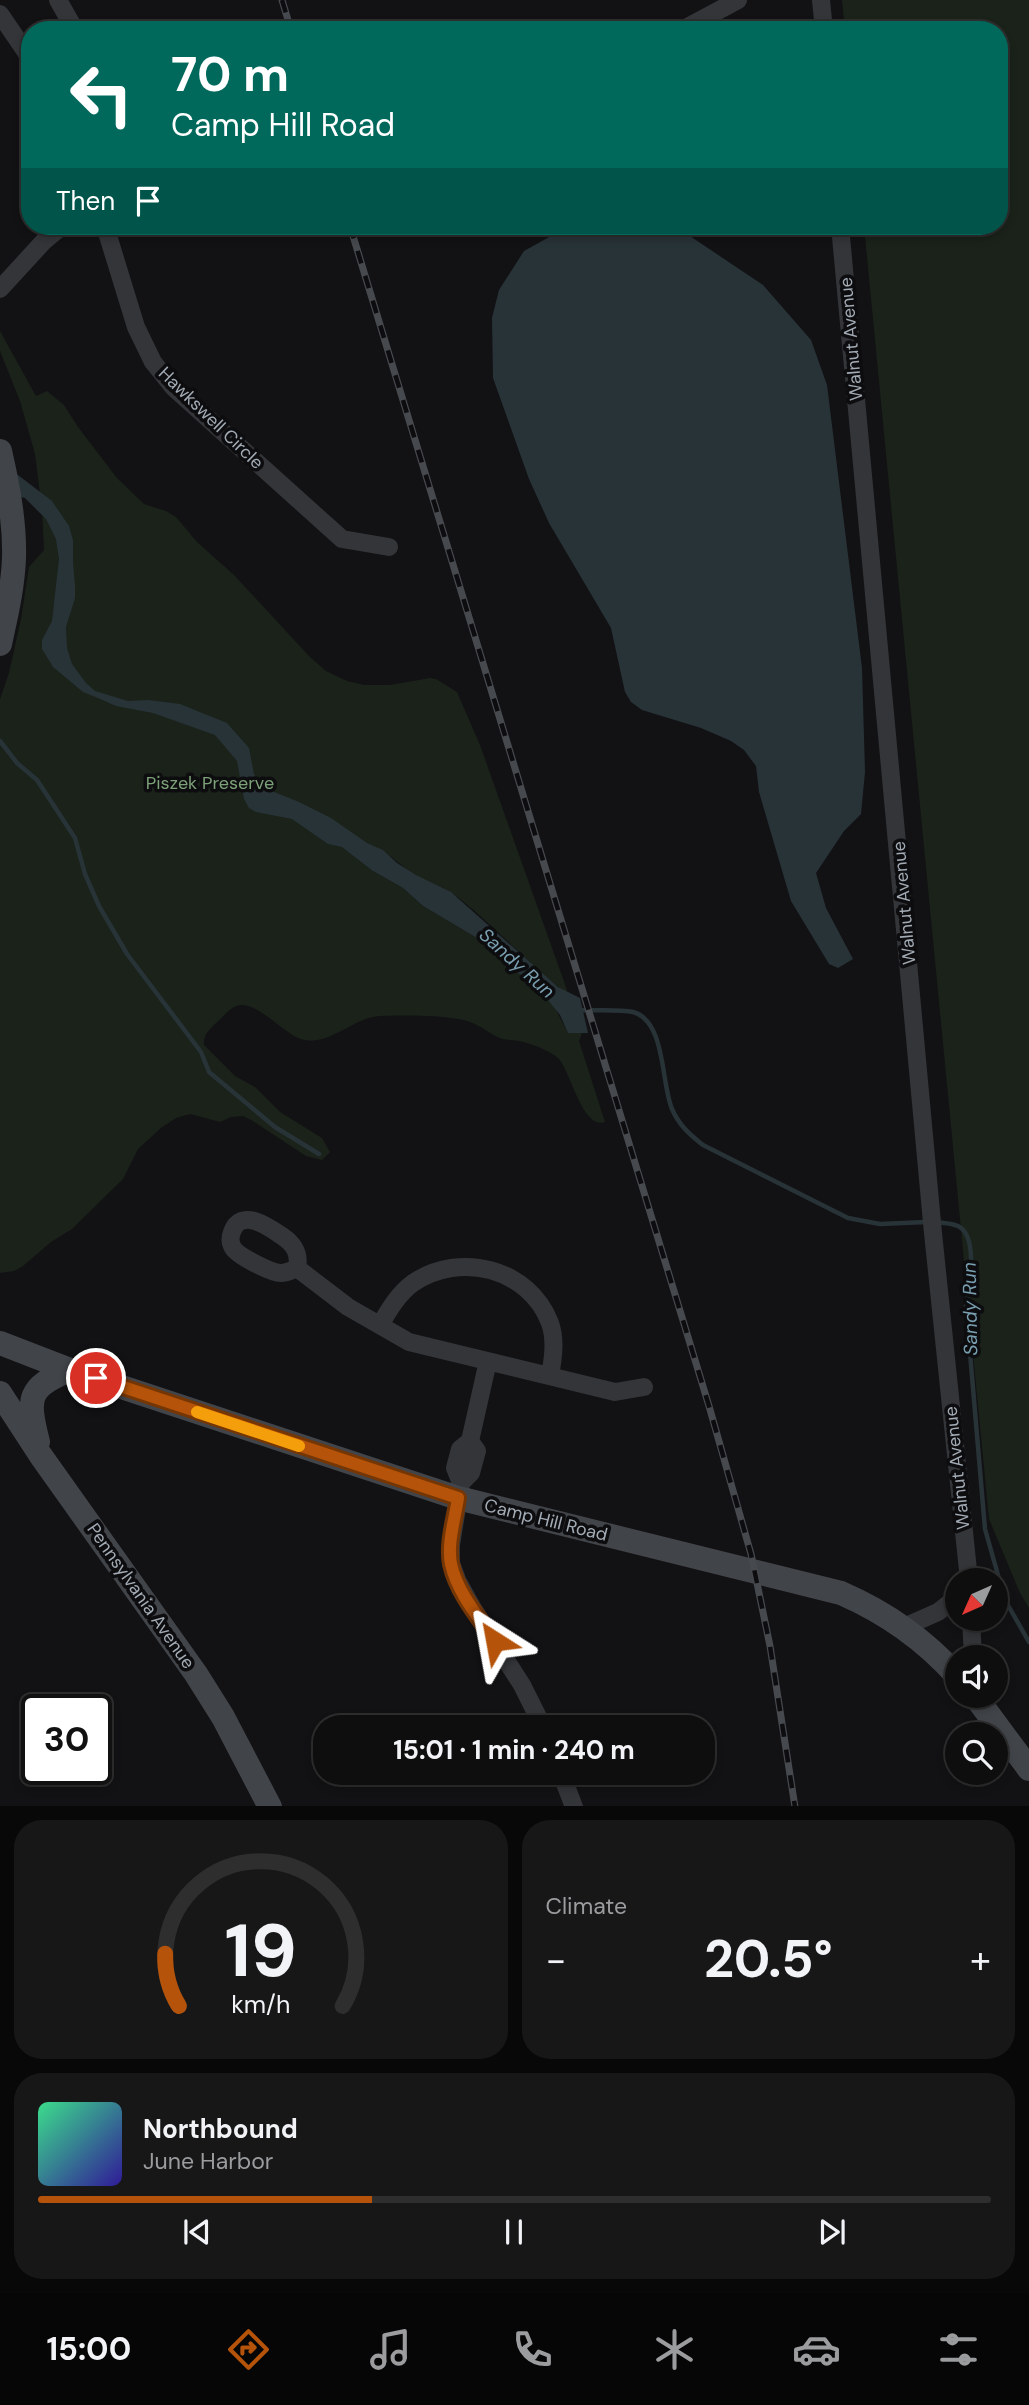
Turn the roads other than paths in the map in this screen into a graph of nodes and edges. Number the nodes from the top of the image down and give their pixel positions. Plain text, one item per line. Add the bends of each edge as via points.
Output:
1 (58, 0) edge
2 (738, 0) edge
3 (821, 0) edge
4 (0, 14) edge
5 (70, 21) edge
6 (699, 21) edge
7 (823, 21) edge
8 (21, 45) edge
9 (51, 235) edge
10 (109, 235) edge
11 (841, 235) edge
12 (0, 289) edge
13 (0, 452) edge
14 (389, 547) dead end
15 (0, 644) edge
16 (297, 1268) dead end
17 (380, 1325) junction
18 (0, 1343) edge
19 (488, 1361) junction
20 (70, 1370) junction
21 (550, 1376) junction
22 (644, 1387) dead end
23 (0, 1393) edge
24 (41, 1456) junction
25 (459, 1491) junction
26 (968, 1568) edge
27 (945, 1606) edge
28 (904, 1627) junction
29 (945, 1663) edge
30 (984, 1708) edge
31 (536, 1715) edge
32 (1029, 1769) edge
33 (566, 1785) edge
34 (269, 1806) edge
35 (574, 1806) edge

1 - 5 street
2 - 6 street
3 - 7 street
4 - 8 street
9 - 12 street
10 - 14 street, Hawkswell Circle via 136,327 153,362 173,387 342,539
11 - 26 street, Walnut Avenue
13 - 15 street via 14,558
16 - 17 street
17 - 19 street via 408,1342
17 - 21 street via 401,1294 427,1275 466,1266 489,1269 519,1283 540,1305 554,1342
18 - 20 street, Camp Hill Road
19 - 21 street
19 - 25 street via 470,1441 460,1449 455,1468
20 - 24 street via 46,1379 33,1396 31,1415
20 - 25 street, Camp Hill Road
21 - 22 street via 615,1392
23 - 24 street, Pennsylvania Avenue
24 - 34 street, Pennsylvania Avenue via 196,1674
25 - 28 street, Camp Hill Road via 841,1594
25 - 31 street via 451,1563
27 - 28 street
28 - 29 street, Camp Hill Road
30 - 32 street
33 - 35 street

